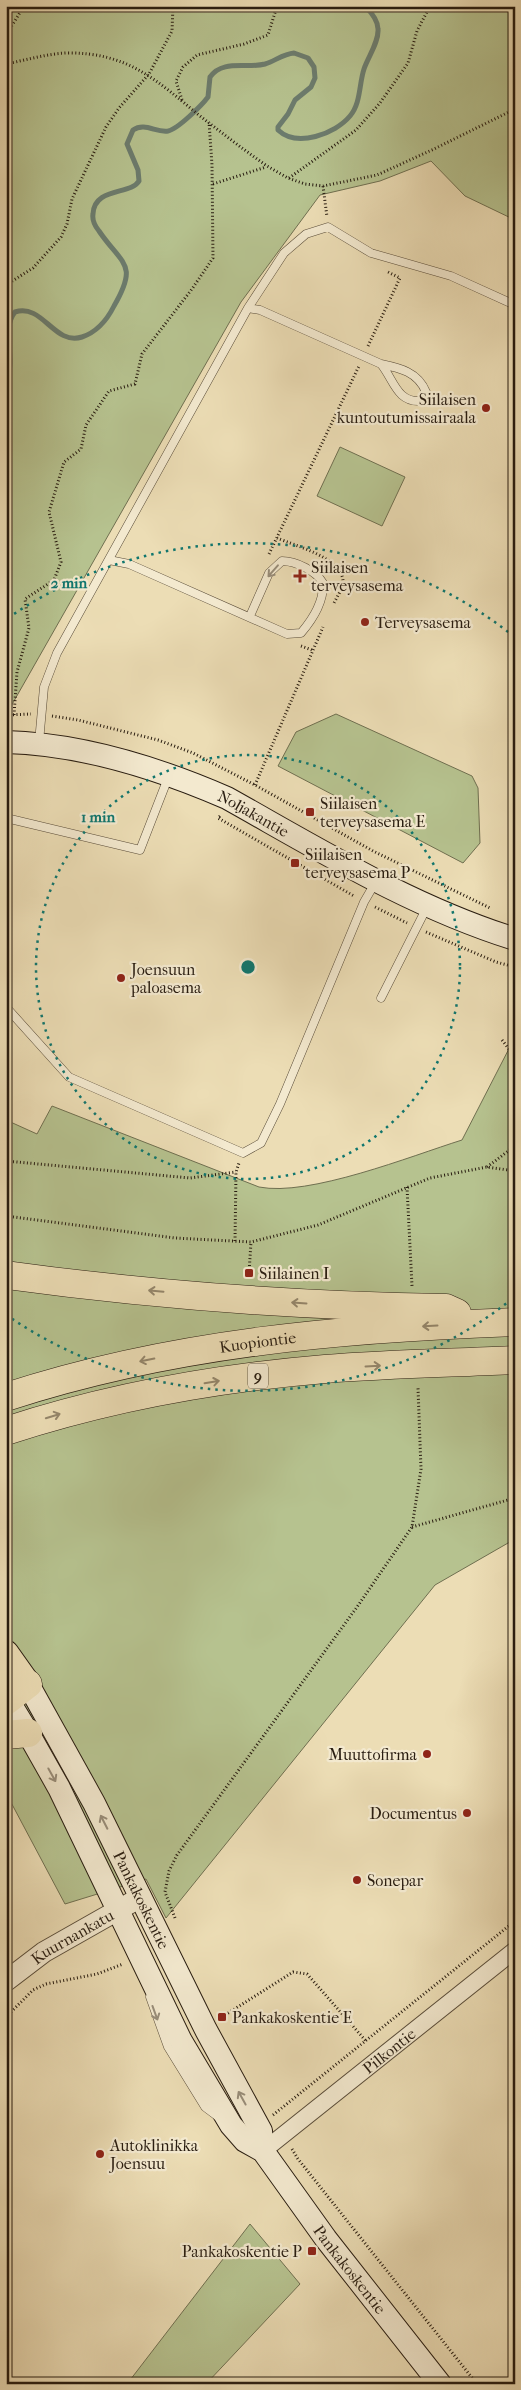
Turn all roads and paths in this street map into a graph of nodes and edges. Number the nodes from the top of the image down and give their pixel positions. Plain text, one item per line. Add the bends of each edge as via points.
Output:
1 (24, 6) edge
2 (173, 6) edge
3 (276, 6) edge
4 (430, 6) edge
5 (6, 35) edge
6 (6, 64) edge
7 (149, 74) junction
8 (182, 100) junction
9 (515, 109) edge
10 (209, 122) junction
11 (267, 166) junction
12 (288, 178) junction
13 (212, 184) junction
14 (323, 186) junction
15 (328, 228) junction
16 (382, 270) dead end
17 (6, 285) edge
18 (515, 305) edge
19 (248, 308) junction
20 (363, 356) junction
21 (381, 364) junction
22 (109, 560) junction
23 (266, 562) dead end
24 (250, 616) junction
25 (294, 642) dead end
26 (14, 715) dead end
27 (6, 742) edge
28 (39, 744) junction
29 (168, 776) junction
30 (255, 785) dead end
31 (6, 818) edge
32 (376, 881) junction
33 (428, 906) junction
34 (435, 937) dead end
35 (515, 939) edge
36 (515, 967) edge
37 (381, 998) dead end
38 (6, 1007) edge
39 (502, 1040) dead end
40 (515, 1057) edge
41 (515, 1146) edge
42 (242, 1153) junction
43 (6, 1161) edge
44 (487, 1167) junction
45 (236, 1172) junction
46 (515, 1172) edge
47 (407, 1187) junction
48 (6, 1216) edge
49 (235, 1241) junction
50 (251, 1242) junction
51 (249, 1273) dead end
52 (6, 1275) edge
53 (413, 1295) dead end
54 (515, 1322) edge
55 (478, 1324) junction
56 (515, 1360) edge
57 (418, 1388) dead end
58 (6, 1397) edge
59 (6, 1431) edge
60 (515, 1498) edge
61 (412, 1527) junction
62 (11, 1684) edge
63 (17, 1734) edge
64 (141, 1897) junction
65 (116, 1910) junction
66 (515, 1921) edge
67 (163, 1944) junction
68 (515, 1950) edge
69 (142, 1961) junction
70 (6, 1981) edge
71 (218, 2009) dead end
72 (6, 2017) edge
73 (222, 2017) junction
74 (227, 2025) dead end
75 (366, 2041) junction
76 (268, 2107) dead end
77 (273, 2115) junction
78 (284, 2134) junction
79 (263, 2151) junction
80 (440, 2384) edge
81 (477, 2384) edge

1 - 5 path
2 - 7 path via 172,31
3 - 8 path via 268,36 197,55 183,67 176,81
4 - 12 path via 408,63 380,102 356,130
6 - 7 path via 53,54 93,55 119,60
7 - 8 path
7 - 17 path via 106,128 72,199 61,237 34,268
8 - 10 path
9 - 14 path via 376,175
10 - 11 path
10 - 13 path
11 - 12 path
11 - 13 path
12 - 14 path
13 - 26 path via 213,258 142,354 136,384 109,391 86,425 81,449 64,462 49,512 61,562 54,580 25,599 29,628 16,672
14 - 15 path
15 - 18 lane via 371,253 451,276
15 - 19 lane via 306,234 284,253
16 - 20 path via 400,278
19 - 20 lane via 260,310
19 - 22 lane
20 - 21 lane
20 - 23 path
21 - 21 lane via 402,397 412,402 421,401 426,392 421,381 410,372
22 - 24 lane via 129,564
22 - 28 lane via 57,653 44,687
24 -> 24 lane via 288,634 300,633 312,620 321,600 323,583 314,572 282,562 269,573
25 - 30 path via 312,650
27 - 28 main road, Noljakantie
28 - 29 main road, Noljakantie via 79,749
29 - 31 lane via 140,850
29 - 32 main road, Noljakantie via 227,798
32 - 33 main road, Noljakantie
32 - 42 lane via 364,902 269,1127 261,1143
33 - 35 main road, Noljakantie
33 - 37 lane
34 - 36 path
38 - 42 lane via 70,1076
39 - 40 path
41 - 44 path
42 - 45 path
43 - 45 path via 190,1178
44 - 46 path
44 - 47 path via 430,1178
45 - 49 path
47 - 50 path via 318,1225
47 - 53 path
48 - 49 path via 175,1238
49 - 50 path
50 - 51 path
55 -> 52 highway via 446,1308 252,1300
54 - 55 highway, Kuopiontie / 9
55 -> 58 highway, Kuopiontie / 9 via 320,1333 216,1347 49,1383
59 -> 56 highway, Kuopiontie / 9 via 58,1414 148,1392 227,1380 325,1369
57 - 61 path via 421,1469
60 - 61 path
61 - 67 path via 358,1607 177,1854 164,1892 181,1933
62 - 63 main road, Pankakoskentie
64 -> 62 main road, Pankakoskentie via 94,1803
63 -> 65 main road, Pankakoskentie via 97,1865
64 - 65 street, Kuurnankatu
64 - 67 main road, Pankakoskentie
65 - 69 main road, Pankakoskentie
65 - 70 street, Kuurnankatu via 44,1952
66 - 75 path
79 -> 67 main road, Pankakoskentie via 261,2130 224,2066
68 - 78 street, Pilkontie
69 - 72 path via 46,1984 33,1990
69 -> 79 main road, Pankakoskentie via 180,2040 231,2125 245,2141
71 - 73 path
73 - 74 path
73 - 75 path via 293,1972 307,1974
75 - 77 path
76 - 77 path
77 - 78 path
78 - 79 street, Pilkontie
78 - 81 path via 298,2160
79 - 80 main road, Pankakoskentie via 326,2239

